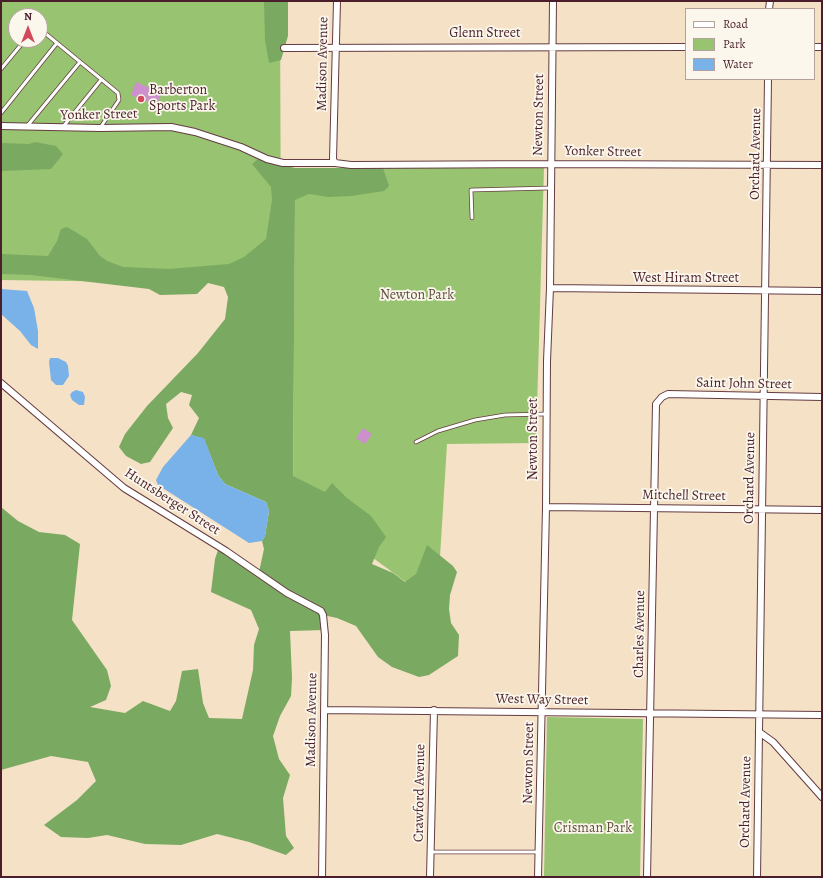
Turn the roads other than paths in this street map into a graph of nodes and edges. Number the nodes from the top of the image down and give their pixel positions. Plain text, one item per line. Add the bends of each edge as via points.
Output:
1 (337, 1) edge
2 (553, 1) edge
3 (48, 36) edge
4 (57, 43) junction
5 (552, 46) junction
6 (685, 47) edge
7 (18, 48) edge
8 (284, 48) dead end
9 (336, 48) junction
10 (80, 62) junction
11 (1, 69) edge
12 (102, 80) junction
13 (768, 80) edge
14 (1, 113) edge
15 (1, 126) edge
16 (26, 128) junction
17 (61, 128) junction
18 (100, 128) junction
19 (335, 163) junction
20 (551, 164) junction
21 (822, 165) edge
22 (768, 166) junction
23 (550, 188) junction
24 (472, 218) dead end
25 (550, 288) junction
26 (765, 291) junction
27 (822, 291) edge
28 (1, 383) edge
29 (665, 395) joint
30 (764, 397) junction
31 (822, 397) edge
32 (546, 414) junction
33 (416, 442) dead end
34 (546, 507) junction
35 (654, 508) junction
36 (762, 509) junction
37 (822, 510) edge
38 (280, 588) joint
39 (325, 710) junction
40 (434, 710) junction
41 (542, 712) junction
42 (650, 714) junction
43 (759, 714) junction
44 (822, 715) edge
45 (759, 732) junction
46 (822, 797) edge
47 (431, 852) junction
48 (539, 852) junction
49 (322, 877) edge
50 (430, 877) edge
51 (538, 877) edge
52 (647, 877) edge
53 (757, 877) edge

1 - 9 street, Madison Avenue
2 - 5 street, Newton Street
3 - 4 lane
4 - 10 lane
4 - 14 lane
5 - 6 street, Glenn Street
5 - 9 street, Glenn Street
5 - 20 street, Newton Street
7 - 11 lane
8 - 9 street, Glenn Street
9 - 19 street, Madison Avenue via 333,159
10 - 12 lane
10 - 16 lane
12 - 17 lane
12 - 18 lane via 120,97
13 - 22 street, Orchard Avenue
15 - 16 street, Yonker Street
16 - 17 street, Yonker Street
17 - 18 street, Yonker Street
18 - 19 street, Yonker Street via 171,127 195,132 283,163
19 - 20 street, Yonker Street
20 - 22 street, Yonker Street
20 - 23 street, Newton Street
21 - 22 street, Yonker Street
22 - 26 street, Orchard Avenue
23 - 24 lane via 471,190
23 - 25 street, Newton Street
25 - 26 street, West Hiram Street
25 - 32 street, Newton Street
26 - 27 street, West Hiram Street
26 - 30 street, Orchard Avenue
28 - 38 street, Huntsberger Street via 124,488 226,550
29 - 30 street, Saint John Street
29 - 35 street, Charles Avenue via 658,400 655,412
30 - 31 street, Saint John Street
30 - 36 street, Orchard Avenue
32 - 33 lane via 505,415 475,420 438,431
32 - 34 street, Newton Street
34 - 35 street, Mitchell Street
34 - 41 street, Newton Street
35 - 36 street, Mitchell Street
35 - 42 street, Charles Avenue
36 - 37 street, Mitchell Street
36 - 43 street, Orchard Avenue
38 - 39 street, Madison Avenue via 323,615
39 - 40 street, West Way Street
39 - 49 street, Madison Avenue
40 - 41 street, West Way Street
40 - 47 street, Crawford Avenue
41 - 42 street, West Way Street
41 - 48 street, Newton Street
42 - 43 street, West Way Street
42 - 52 street, Charles Avenue
43 - 44 street, West Way Street
43 - 45 street, Orchard Avenue
45 - 46 street via 773,742
45 - 53 street, Orchard Avenue
47 - 48 lane
47 - 50 street, Crawford Avenue
48 - 51 street, Newton Street

